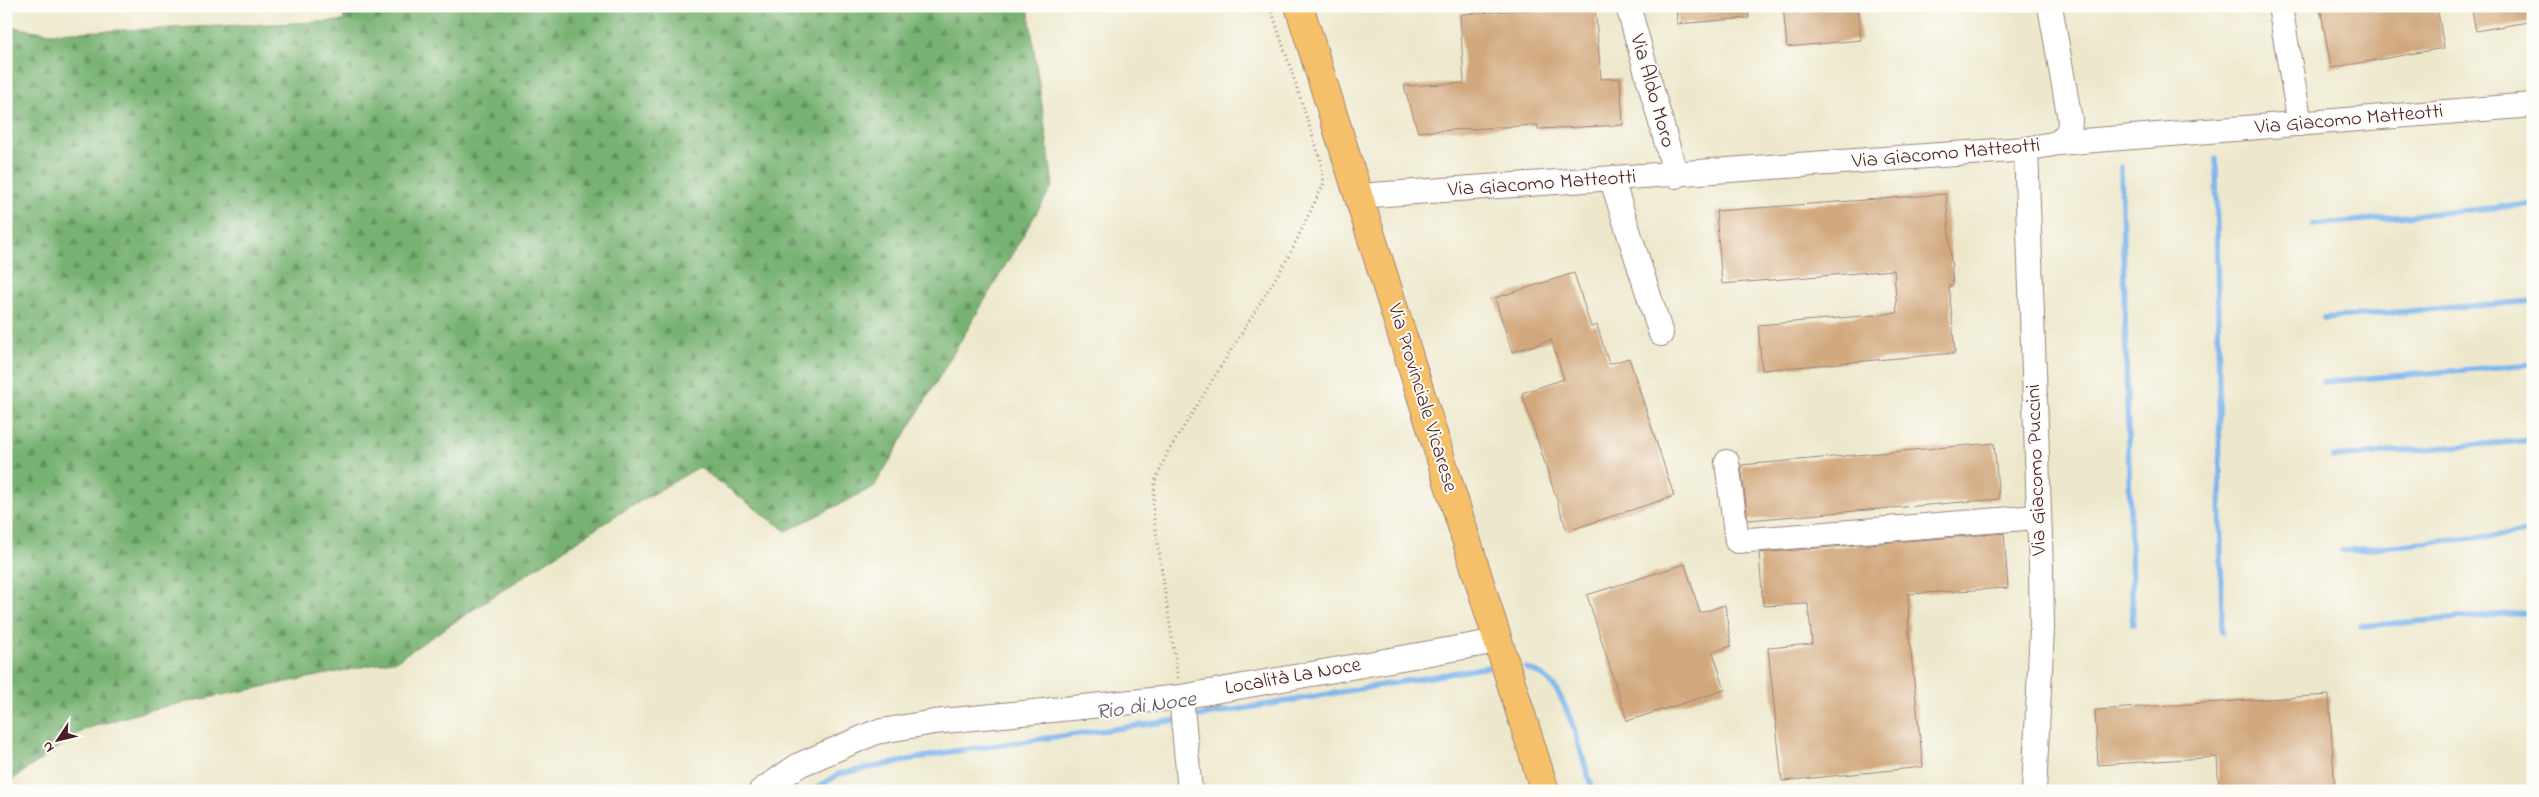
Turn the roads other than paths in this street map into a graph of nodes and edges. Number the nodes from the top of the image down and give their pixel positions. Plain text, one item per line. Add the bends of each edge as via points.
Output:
1 (1299, 6) edge
2 (1628, 6) edge
3 (2050, 6) edge
4 (2280, 6) edge
5 (2533, 105) edge
6 (2300, 124) junction
7 (2058, 144) junction
8 (2026, 149) junction
9 (1676, 176) junction
10 (1612, 180) junction
11 (1358, 196) junction
12 (1661, 334) dead end
13 (1727, 462) dead end
14 (2038, 517) junction
15 (1498, 641) junction
16 (1182, 710) junction
17 (761, 791) edge
18 (1190, 791) edge
19 (1545, 791) edge
20 (2034, 791) edge

1 - 11 main road, Via Provinciale Vicarese
2 - 9 street, Via Aldo Moro
3 - 7 street via 2070,120 2068,131
4 - 6 street
5 - 6 street, Via Giacomo Matteotti
6 - 7 street, Via Giacomo Matteotti
7 - 8 street, Via Giacomo Matteotti
8 - 9 street, Via Giacomo Matteotti
8 - 14 street, Via Giacomo Puccini
9 - 10 street, Via Giacomo Matteotti
10 - 11 street, Via Giacomo Matteotti
10 - 12 street
11 - 15 main road, Via Provinciale Vicarese
13 - 14 street via 1736,541
14 - 20 street, Via Giacomo Puccini via 2042,628
15 - 16 street, Località La Noce
15 - 19 main road, Via Provinciale Vicarese
16 - 17 street, Località La Noce via 934,722 876,732 799,765
16 - 18 street

